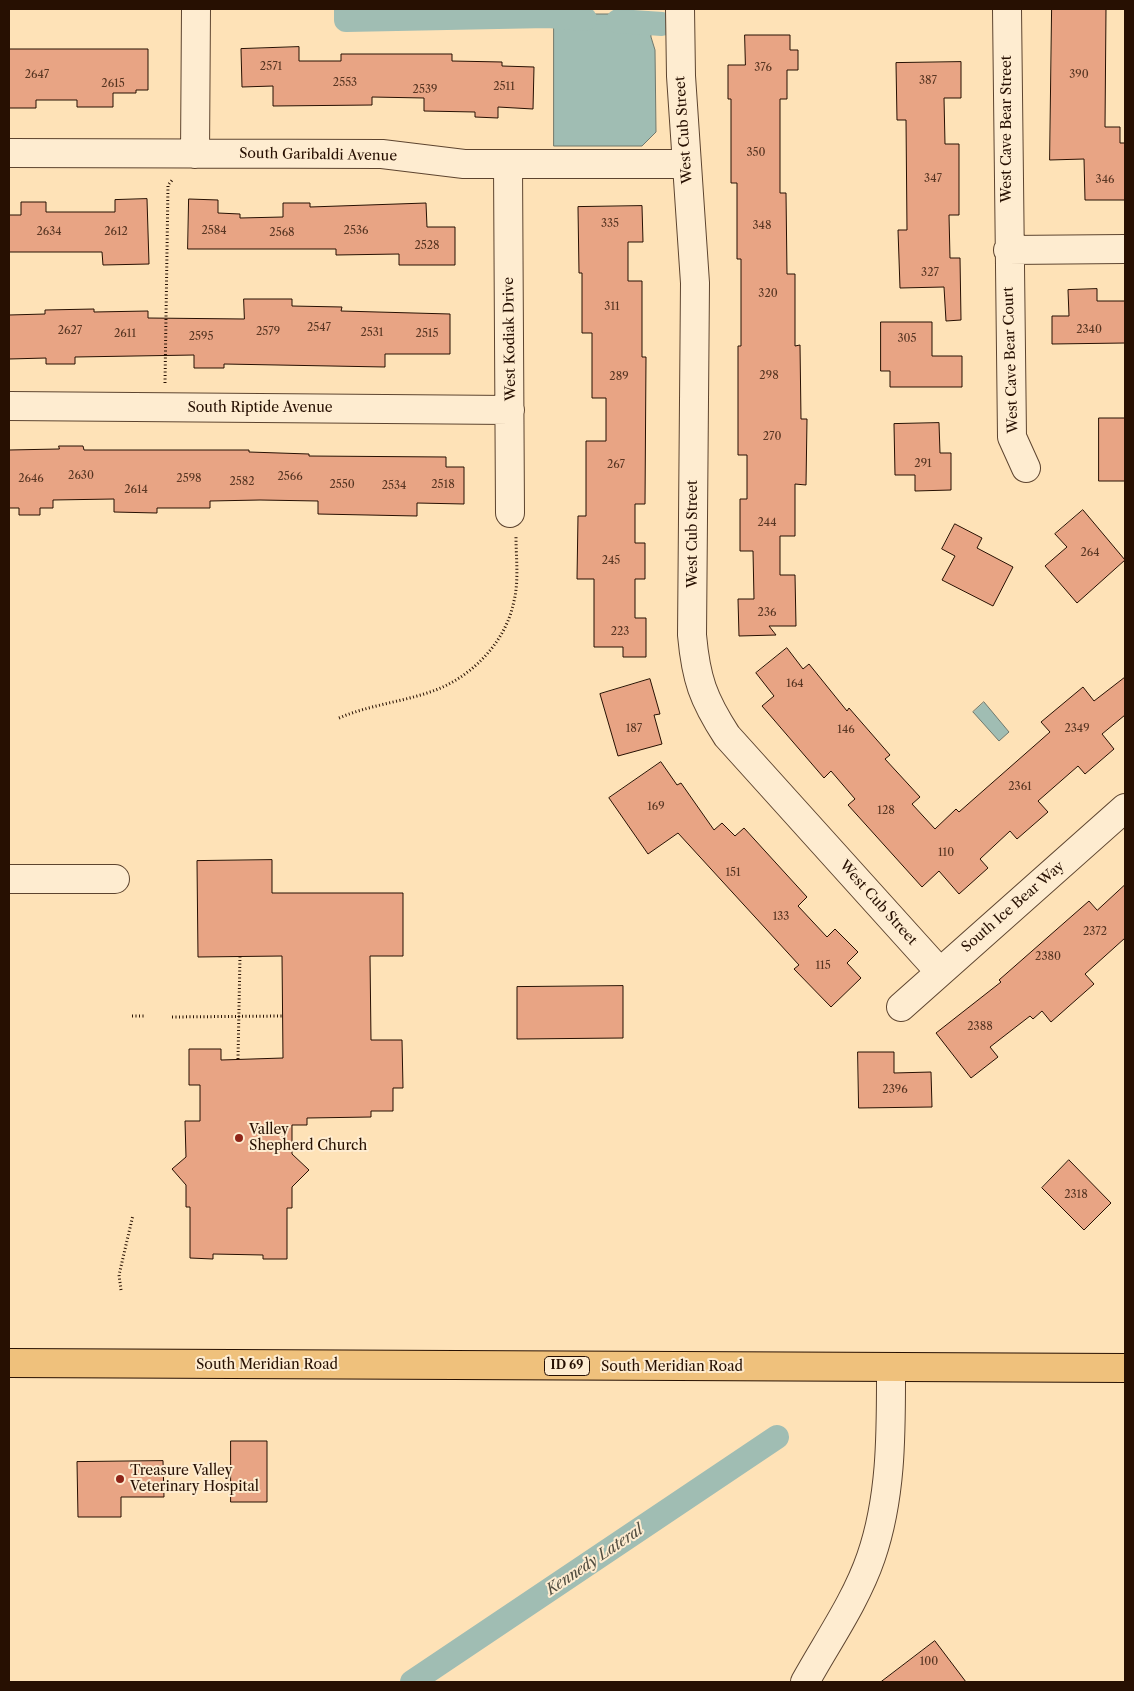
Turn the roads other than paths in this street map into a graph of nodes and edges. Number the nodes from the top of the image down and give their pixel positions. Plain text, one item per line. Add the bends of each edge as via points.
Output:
1 (196, 9) edge
2 (680, 9) edge
3 (1006, 9) edge
4 (9, 153) edge
5 (195, 154) junction
6 (686, 164) junction
7 (508, 165) junction
8 (1125, 249) edge
9 (1008, 250) junction
10 (9, 406) edge
11 (510, 410) junction
12 (1026, 468) dead end
13 (513, 522) road end
14 (1125, 808) edge
15 (9, 879) edge
16 (115, 879) dead end
17 (939, 971) junction
18 (901, 1007) dead end
19 (9, 1363) edge
20 (891, 1368) junction
21 (1125, 1368) edge
22 (805, 1682) edge

1 - 5 street
2 - 6 street, West Cub Street via 680,76
3 - 9 street, West Cave Bear Street
4 - 5 street, South Garibaldi Avenue
5 - 7 street, South Garibaldi Avenue via 382,154 464,164
6 - 7 street, South Garibaldi Avenue
6 - 17 street, West Cub Street via 695,283 692,635 695,669 709,709 727,736
7 - 11 street, West Kodiak Drive
8 - 9 street
9 - 12 street, West Cave Bear Court via 1012,437
10 - 11 street, South Riptide Avenue
11 - 13 street, West Kodiak Drive
14 - 17 street, South Ice Bear Way
15 - 16 street
17 - 18 street, South Ice Bear Way
19 - 20 main road, South Meridian Road / ID 69
20 - 21 main road, South Meridian Road / ID 69
20 - 22 street via 890,1460 871,1557

